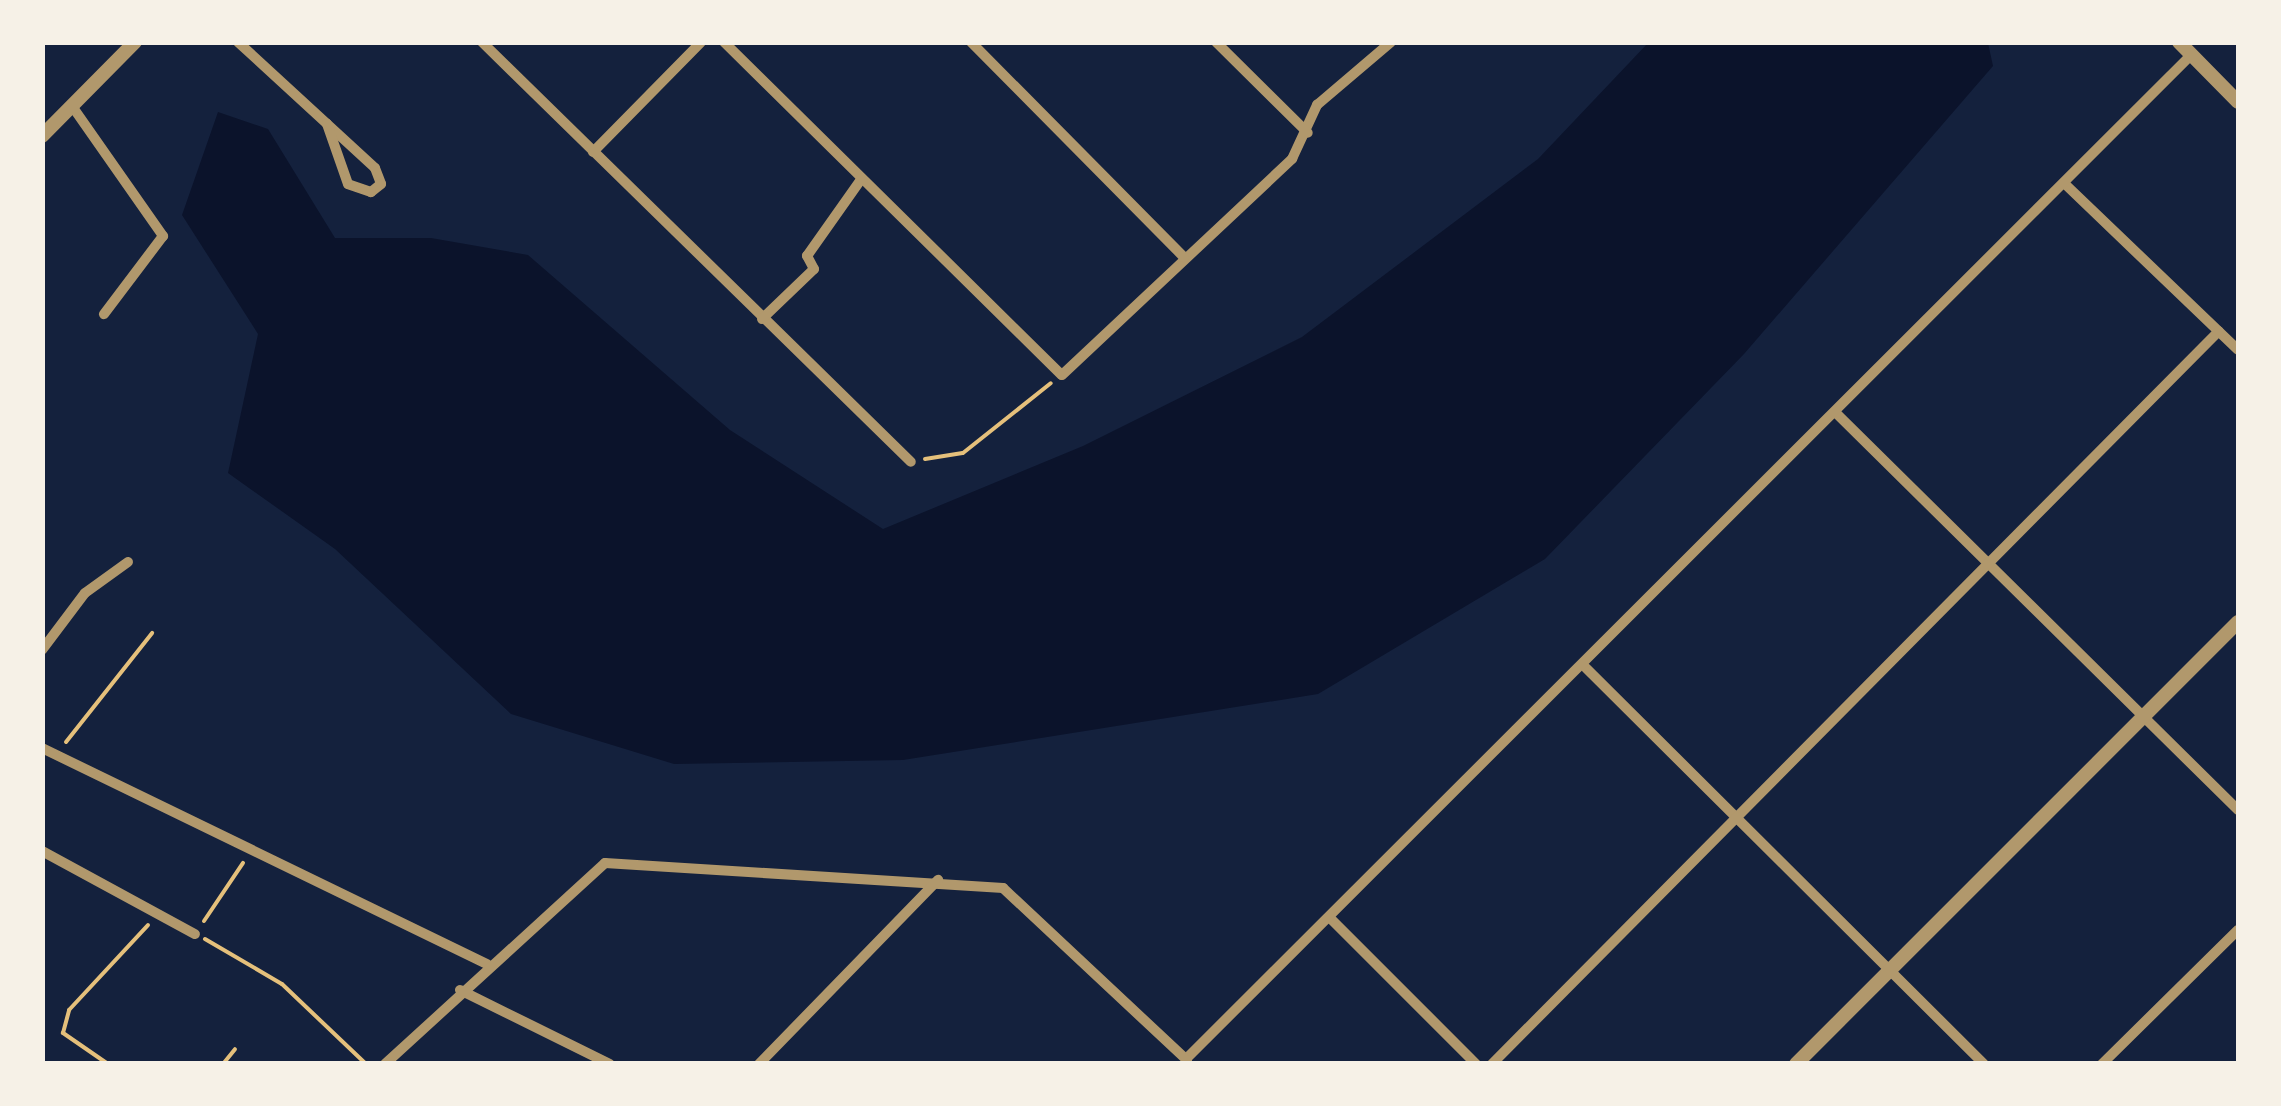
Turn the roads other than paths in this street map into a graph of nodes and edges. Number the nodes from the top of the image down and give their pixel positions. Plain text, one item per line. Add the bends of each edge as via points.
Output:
1 (135, 42) edge
2 (238, 42) edge
3 (482, 42) edge
4 (701, 42) edge
5 (724, 42) edge
6 (970, 42) edge
7 (1216, 42) edge
8 (1392, 42) edge
9 (2179, 42) edge
10 (2191, 55) junction
11 (2238, 102) edge
12 (72, 106) junction
13 (327, 124) junction
14 (1308, 133) junction
15 (42, 136) edge
16 (593, 152) junction
17 (862, 178) junction
18 (2066, 184) junction
19 (1184, 257) junction
20 (104, 314) dead end
21 (762, 320) junction
22 (2220, 332) junction
23 (2238, 350) edge
24 (1837, 414) junction
25 (911, 462) road end
26 (128, 562) dead end
27 (1986, 566) junction
28 (2238, 622) edge
29 (42, 650) edge
30 (1586, 668) junction
31 (2142, 718) junction
32 (44, 751) edge
33 (2238, 810) edge
34 (1736, 816) junction
35 (42, 850) edge
36 (938, 880) junction
37 (1331, 919) junction
38 (2238, 930) edge
39 (196, 934) road end
40 (487, 964) junction
41 (1891, 968) junction
42 (460, 990) junction
43 (1188, 1061) edge
44 (385, 1064) edge
45 (610, 1064) edge
46 (759, 1064) edge
47 (1476, 1064) edge
48 (1492, 1064) edge
49 (1796, 1064) edge
50 (1984, 1064) edge
51 (2102, 1064) edge

1 - 12 street
2 - 13 street
3 - 16 street
4 - 16 street
5 - 17 street
6 - 19 street
7 - 14 street
8 - 14 street via 1317,105
9 - 10 street
10 - 11 street
10 - 18 street
12 - 15 street
12 - 20 street via 164,236
13 - 13 street via 375,168 381,184 371,192 348,184
14 - 19 street via 1292,160
16 - 21 street
17 - 19 street via 1062,375
17 - 21 street via 807,256 814,268
18 - 22 street
18 - 24 street
21 - 25 street
22 - 23 street
22 - 27 street
24 - 27 street
24 - 30 street
26 - 29 street via 86,593
27 - 31 street
27 - 34 street
28 - 31 street
30 - 34 street
30 - 37 street
31 - 33 street
31 - 41 street
32 - 40 street via 255,846
34 - 41 street
34 - 48 street
35 - 39 street
36 - 40 street via 605,863
36 - 43 street via 1003,888
36 - 46 street
37 - 43 street
37 - 47 street
38 - 51 street
40 - 42 street
41 - 49 street
41 - 50 street
42 - 44 street
42 - 45 street

